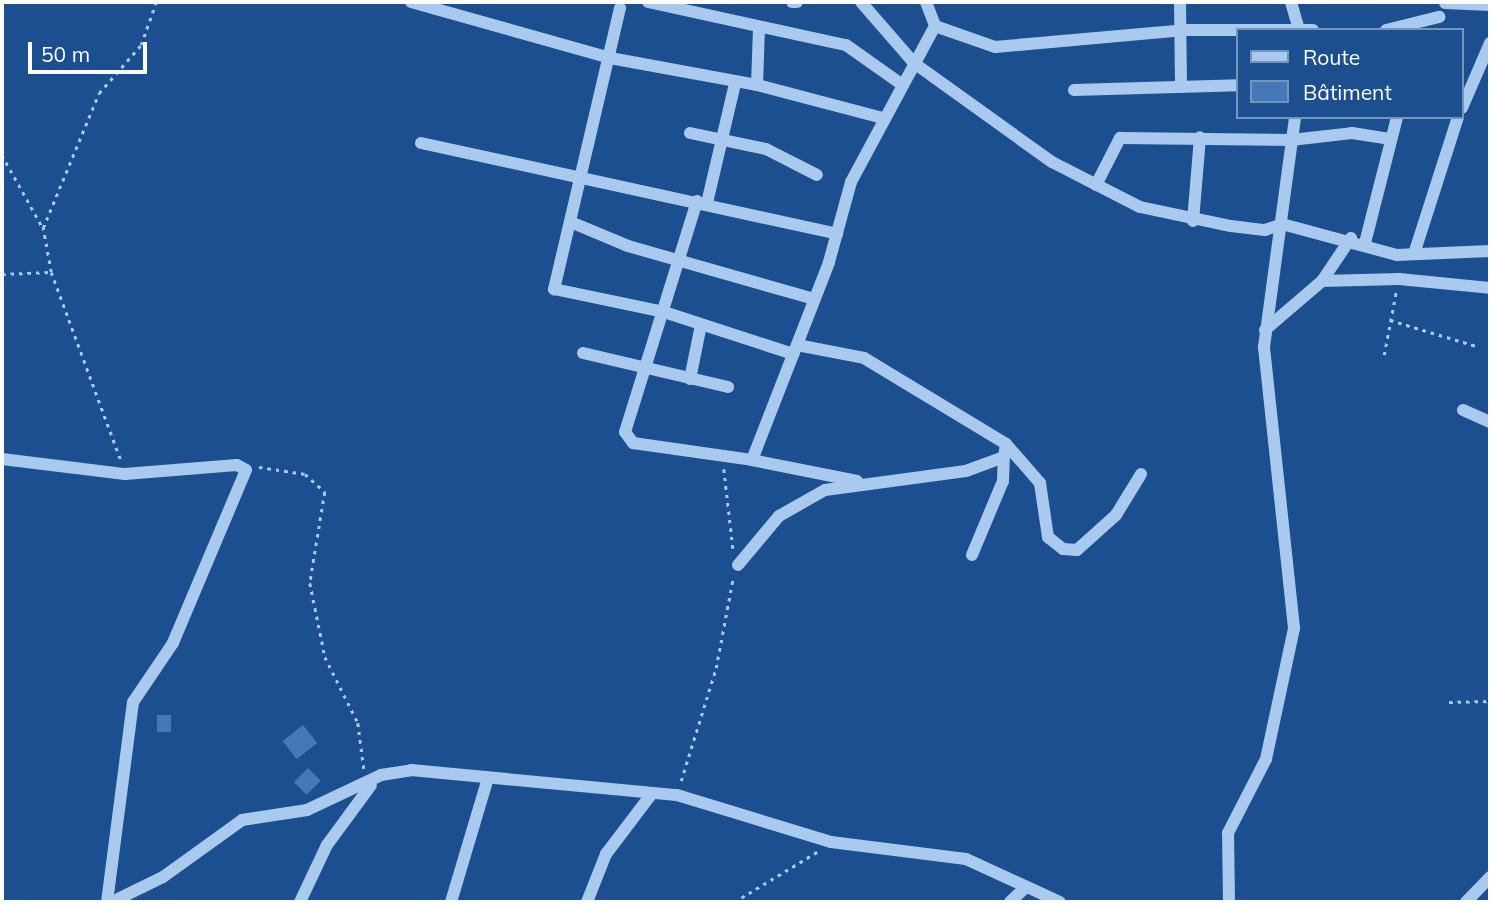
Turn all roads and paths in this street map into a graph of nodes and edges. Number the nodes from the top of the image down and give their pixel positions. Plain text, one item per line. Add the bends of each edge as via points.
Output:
1 (156, 2) edge
2 (411, 2) edge
3 (648, 2) edge
4 (792, 2) edge
5 (797, 2) edge
6 (861, 2) edge
7 (926, 2) edge
8 (1180, 2) edge
9 (1291, 2) edge
10 (1445, 2) edge
11 (1490, 5) edge
12 (620, 8) dead end
13 (1437, 23) edge
14 (935, 26) junction
15 (1299, 28) edge
16 (1400, 28) edge
17 (759, 29) junction
18 (1236, 29) edge
19 (1182, 30) junction
20 (1490, 43) edge
21 (610, 58) junction
22 (914, 62) junction
23 (735, 84) junction
24 (901, 84) junction
25 (757, 85) junction
26 (1236, 85) edge
27 (1181, 87) junction
28 (1074, 90) dead end
29 (1464, 103) edge
30 (883, 118) junction
31 (1296, 119) edge
32 (1396, 119) edge
33 (1457, 119) edge
34 (690, 133) dead end
35 (1200, 137) junction
36 (1390, 139) junction
37 (722, 140) junction
38 (1291, 140) junction
39 (421, 143) dead end
40 (2, 155) edge
41 (585, 175) junction
42 (817, 175) dead end
43 (1096, 185) junction
44 (702, 202) junction
45 (1193, 221) junction
46 (573, 223) junction
47 (1282, 224) junction
48 (43, 228) junction
49 (836, 234) junction
50 (1351, 238) junction
51 (1365, 243) junction
52 (1490, 251) edge
53 (1413, 254) junction
54 (677, 258) junction
55 (51, 272) junction
56 (2, 274) edge
57 (1399, 279) junction
58 (1322, 281) junction
59 (1490, 288) edge
60 (811, 298) junction
61 (664, 312) junction
62 (1390, 320) junction
63 (701, 324) junction
64 (1265, 330) junction
65 (1476, 346) dead end
66 (795, 350) junction
67 (583, 353) dead end
68 (1384, 355) dead end
69 (644, 369) junction
70 (690, 379) junction
71 (728, 387) dead end
72 (1463, 410) dead end
73 (1490, 422) edge
74 (1005, 451) junction
75 (724, 458) junction
76 (2, 459) edge
77 (752, 460) junction
78 (242, 466) junction
79 (125, 474) junction
80 (1141, 474) dead end
81 (857, 481) junction
82 (972, 555) dead end
83 (738, 565) junction
84 (1490, 701) edge
85 (1449, 702) dead end
86 (381, 775) junction
87 (488, 778) junction
88 (346, 793) junction
89 (677, 795) junction
90 (650, 796) junction
91 (831, 842) junction
92 (1490, 877) edge
93 (1023, 890) junction
94 (107, 902) edge
95 (112, 902) edge
96 (300, 902) edge
97 (451, 902) edge
98 (587, 902) edge
99 (734, 902) edge
100 (1010, 902) edge
101 (1060, 902) edge
102 (1229, 902) edge
103 (1466, 902) edge

1 - 48 path via 141,45 99,93
2 - 21 street
3 - 17 street
4 - 5 street
6 - 22 street
7 - 14 street
8 - 19 street
9 - 15 street
10 - 11 street
10 - 13 street
12 - 21 street
13 - 16 street
14 - 19 street via 995,47
14 - 22 street
17 - 24 street via 846,45
17 - 25 street
18 - 19 street
19 - 27 street
20 - 29 street
21 - 23 street
21 - 41 street
22 - 24 street
22 - 43 street via 1052,162
23 - 25 street
23 - 37 street
24 - 30 street
25 - 30 street
26 - 27 street
27 - 28 street
30 - 49 street via 851,182
31 - 38 street
32 - 36 street
33 - 53 street
34 - 37 street
35 - 38 street
35 - 43 street via 1120,138
35 - 45 street
36 - 38 street via 1352,133
36 - 51 street
37 - 42 street via 766,149
37 - 44 street
38 - 47 street
39 - 41 street
40 - 48 path
41 - 44 street
41 - 46 street
43 - 45 street via 1140,207
44 - 49 street
44 - 54 street
45 - 47 street via 1265,230
46 - 54 street
46 - 61 street via 554,289
47 - 50 street
47 - 64 street
48 - 55 path
49 - 60 street
50 - 51 street
50 - 58 street
51 - 53 street
52 - 53 street
54 - 60 street
54 - 61 street
55 - 56 path
55 - 79 path
57 - 58 street
57 - 59 street
57 - 62 path
58 - 64 street
60 - 66 street
61 - 63 street
61 - 69 street
62 - 65 path
62 - 68 path
63 - 66 street
63 - 70 street
64 - 102 street via 1294,628 1266,759 1228,833
66 - 74 street via 864,358
66 - 77 street
67 - 69 street
69 - 70 street
69 - 75 street via 628,439
70 - 71 street
72 - 73 street
74 - 80 street via 1040,483 1048,537 1063,550 1077,550 1116,515
74 - 81 street via 943,475
74 - 82 street via 1003,481
75 - 77 street
75 - 83 path via 725,516
76 - 79 street
77 - 81 street
78 - 79 street
78 - 88 path via 304,474 325,492 310,583 325,657 359,723 366,758 362,776
78 - 94 street via 246,476 240,492 173,643 139,686 129,715
81 - 83 street via 790,508
83 - 89 path
84 - 85 path
86 - 87 street via 411,770
86 - 88 street
86 - 96 street via 338,827
87 - 90 street via 561,781
87 - 97 street
88 - 95 street via 307,810 242,820 163,877
89 - 90 street
89 - 91 street
90 - 98 street via 606,854
91 - 93 street via 965,859
91 - 99 path
92 - 103 street
93 - 100 street
93 - 101 street

